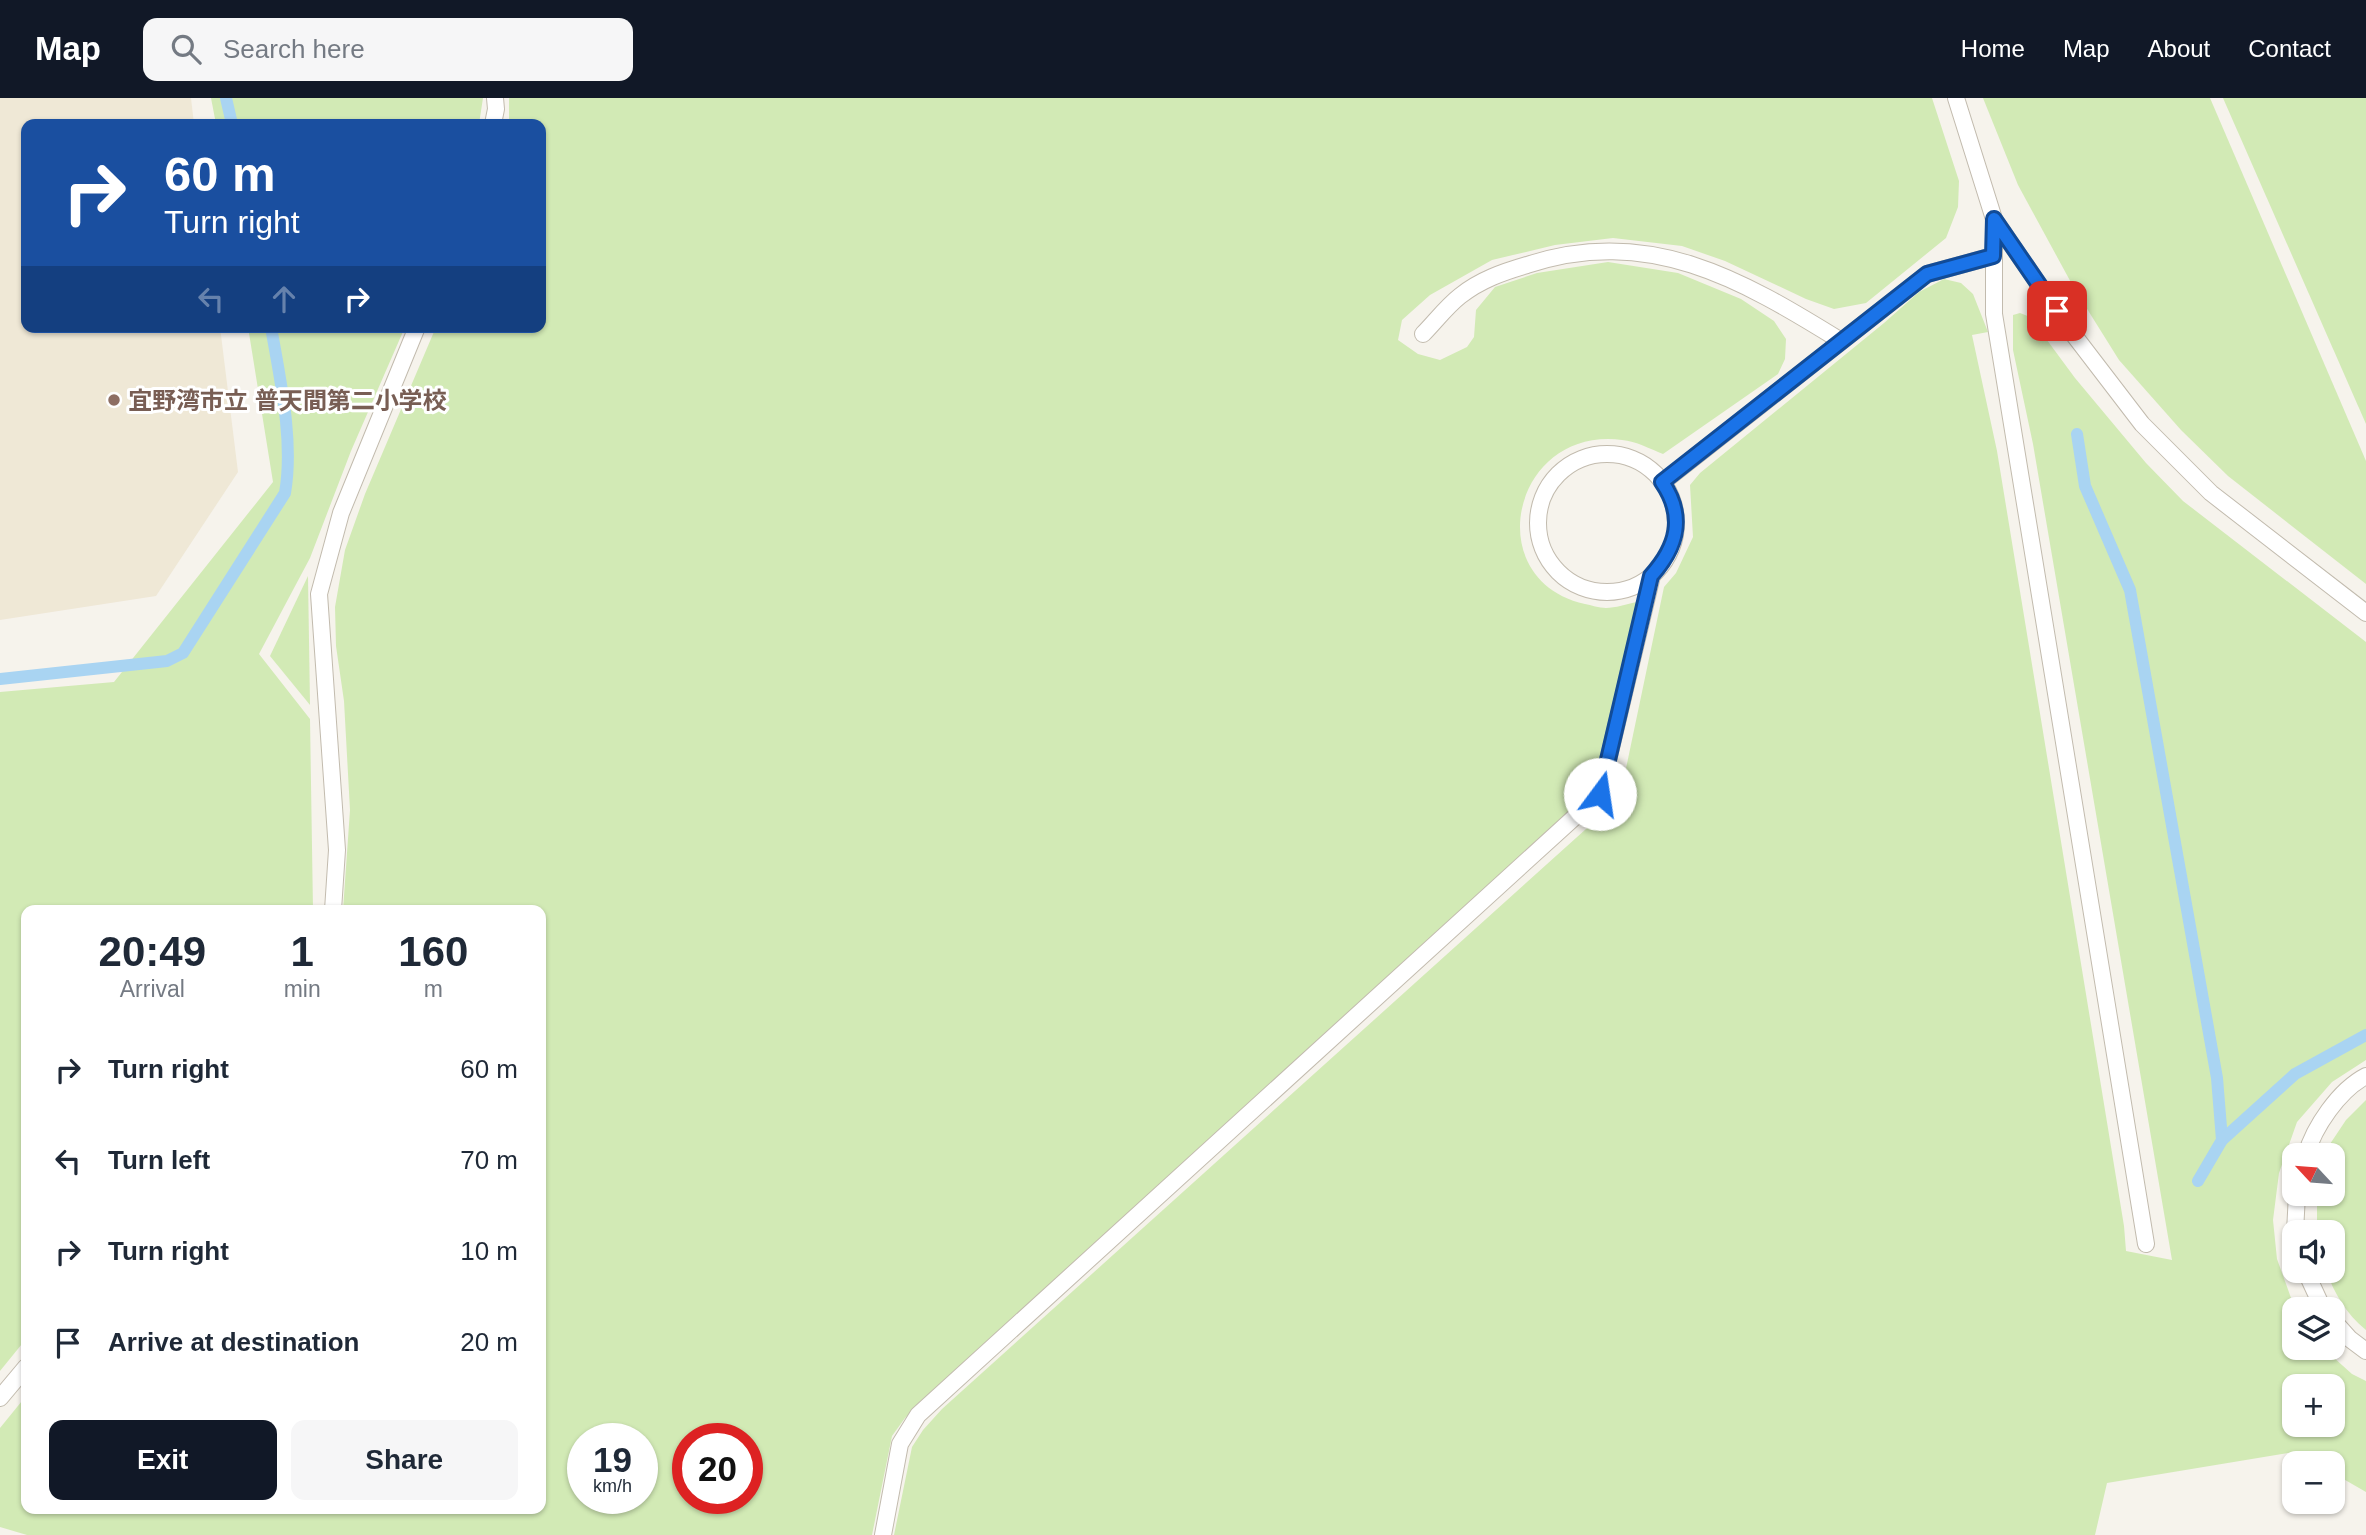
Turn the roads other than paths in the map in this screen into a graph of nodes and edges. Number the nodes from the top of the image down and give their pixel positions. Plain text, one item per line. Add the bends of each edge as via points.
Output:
1 (495, 98) edge
2 (1956, 98) edge
3 (494, 119) edge
4 (1994, 219) junction
5 (1993, 256) junction
6 (414, 333) edge
7 (1423, 334) dead end
8 (1842, 341) junction
9 (1662, 482) junction
10 (1651, 576) junction
11 (2366, 613) edge
12 (333, 905) edge
13 (2366, 1076) edge
14 (2309, 1143) edge
15 (2146, 1244) dead end
16 (2345, 1333) edge
17 (2366, 1351) edge
18 (21, 1373) edge
19 (0, 1398) edge
20 (883, 1535) edge

1 - 3 lane
2 - 4 lane
4 - 5 lane
4 - 11 lane via 2142,424 2211,493
5 - 8 lane via 1927,274
5 - 15 lane via 1997,328
6 - 12 lane via 341,513 319,594 337,850
7 - 8 lane via 1460,296 1490,277 1552,256 1595,250 1651,253 1697,265 1786,306
8 - 9 lane
9 - 10 lane via 1676,515 1675,539
9 - 10 lane via 1636,460 1613,454 1590,456 1568,465 1551,482 1537,525 1552,567 1569,582 1611,593 1632,588
10 - 20 lane via 1600,794 918,1415 901,1444
13 - 14 lane via 2331,1106
16 - 17 lane
18 - 19 lane

